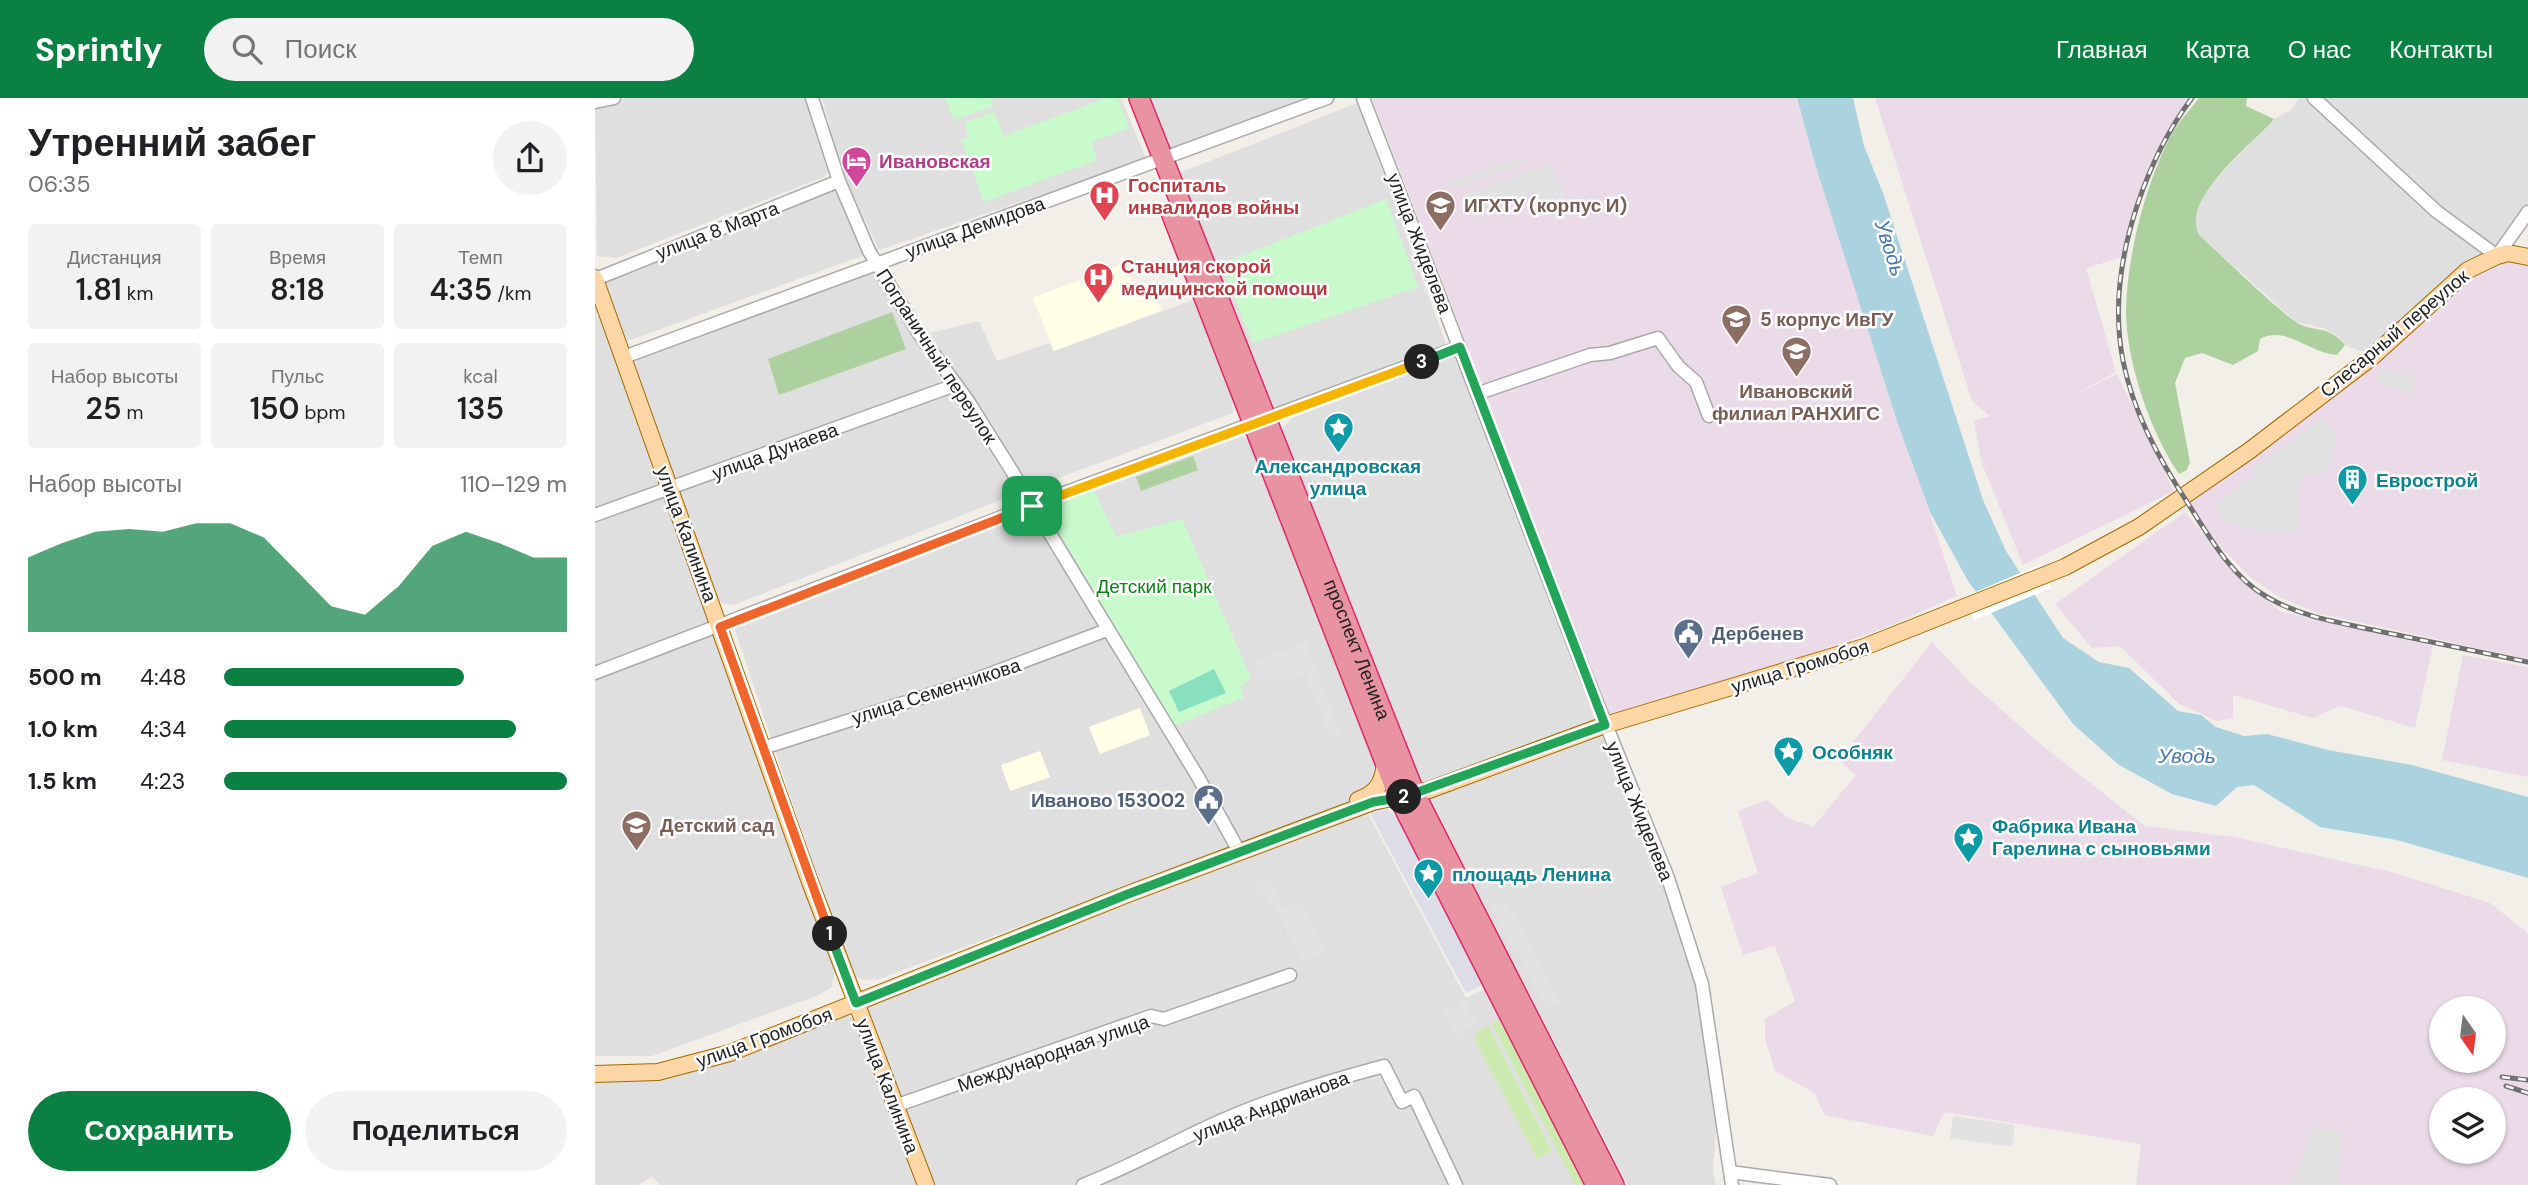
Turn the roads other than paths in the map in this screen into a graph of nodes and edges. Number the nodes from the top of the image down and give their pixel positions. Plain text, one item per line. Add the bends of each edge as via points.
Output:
1 (614, 98) edge
2 (812, 98) edge
3 (1126, 98) edge
4 (1139, 98) edge
5 (1327, 98) edge
6 (1363, 98) edge
7 (2314, 98) edge
8 (595, 103) edge
9 (1158, 161) junction
10 (839, 181) junction
11 (2528, 212) edge
12 (2497, 256) junction
13 (2528, 257) edge
14 (877, 264) junction
15 (595, 278) edge
16 (1460, 347) junction
17 (624, 357) junction
18 (955, 385) junction
19 (1479, 393) junction
20 (1709, 416) dead end
21 (1260, 422) junction
22 (671, 487) junction
23 (2185, 499) joint
24 (1032, 506) junction
25 (595, 515) edge
26 (720, 627) junction
27 (1108, 630) junction
28 (595, 673) edge
29 (1605, 725) junction
30 (763, 748) junction
31 (1385, 760) junction
32 (1370, 795) junction
33 (1407, 796) junction
34 (1238, 849) junction
35 (1290, 975) dead end
36 (854, 999) junction
37 (595, 1066) edge
38 (595, 1074) edge
39 (895, 1106) junction
40 (1731, 1179) edge
41 (926, 1185) edge
42 (1083, 1185) edge
43 (1456, 1185) edge
44 (1595, 1185) edge
45 (1614, 1185) edge
46 (1830, 1185) edge

1 - 8 street
2 - 10 street, Пограничный переулок
3 - 9 highway, проспект Ленина
4 - 9 highway, проспект Ленина
5 - 9 street, улица Демидова
6 - 16 street, улица Жиделева
7 - 12 street via 2436,211
9 - 14 street, улица Демидова
9 - 21 highway, проспект Ленина
10 - 14 street, Пограничный переулок
10 - 15 street, улица 8 Марта
11 - 12 street, Слесарный переулок
12 - 13 main road
12 - 23 main road, Слесарный переулок via 2455,280 2372,357
14 - 17 street, улица Демидова
14 - 18 street, Пограничный переулок
15 - 17 main road, улица Калинина
16 - 19 street, улица Жиделева
16 - 21 street
17 - 22 main road, улица Калинина
18 - 22 street, улица Дунаева
18 - 24 street, Пограничный переулок
19 - 20 street via 1590,355 1658,338 1696,382
19 - 29 street, улица Жиделева
21 - 24 street
21 - 31 highway, проспект Ленина
21 - 33 highway, проспект Ленина
22 - 25 street, улица Дунаева
22 - 26 main road, улица Калинина
23 - 29 main road, улица Громобоя via 2116,542 1967,607 1864,647
24 - 26 street
24 - 27 street, Пограничный переулок
26 - 28 street
26 - 30 main road, улица Калинина
27 - 30 street, улица Семенчикова via 918,699
27 - 34 street, Пограничный переулок
29 - 33 main road, улица Громобоя
29 - 40 street, улица Жиделева via 1662,860 1698,967
30 - 36 main road, улица Калинина
31 - 32 main road via 1381,785
31 - 33 highway, проспект Ленина
32 - 33 main road, улица Громобоя
32 - 34 main road, улица Громобоя
33 - 34 main road, улица Громобоя via 1373,802
33 - 44 highway, проспект Ленина
33 - 45 highway, проспект Ленина
34 - 36 main road, улица Громобоя
35 - 39 street, Международная улица via 1164,1019 1151,1016
36 - 37 main road, улица Громобоя via 708,1052 652,1064
36 - 38 main road, улица Громобоя via 698,1063 657,1072
36 - 39 main road, улица Калинина
39 - 41 main road, улица Калинина
40 - 46 street
42 - 43 street, улица Андрианова via 1208,1127 1384,1066 1402,1102 1414,1096

